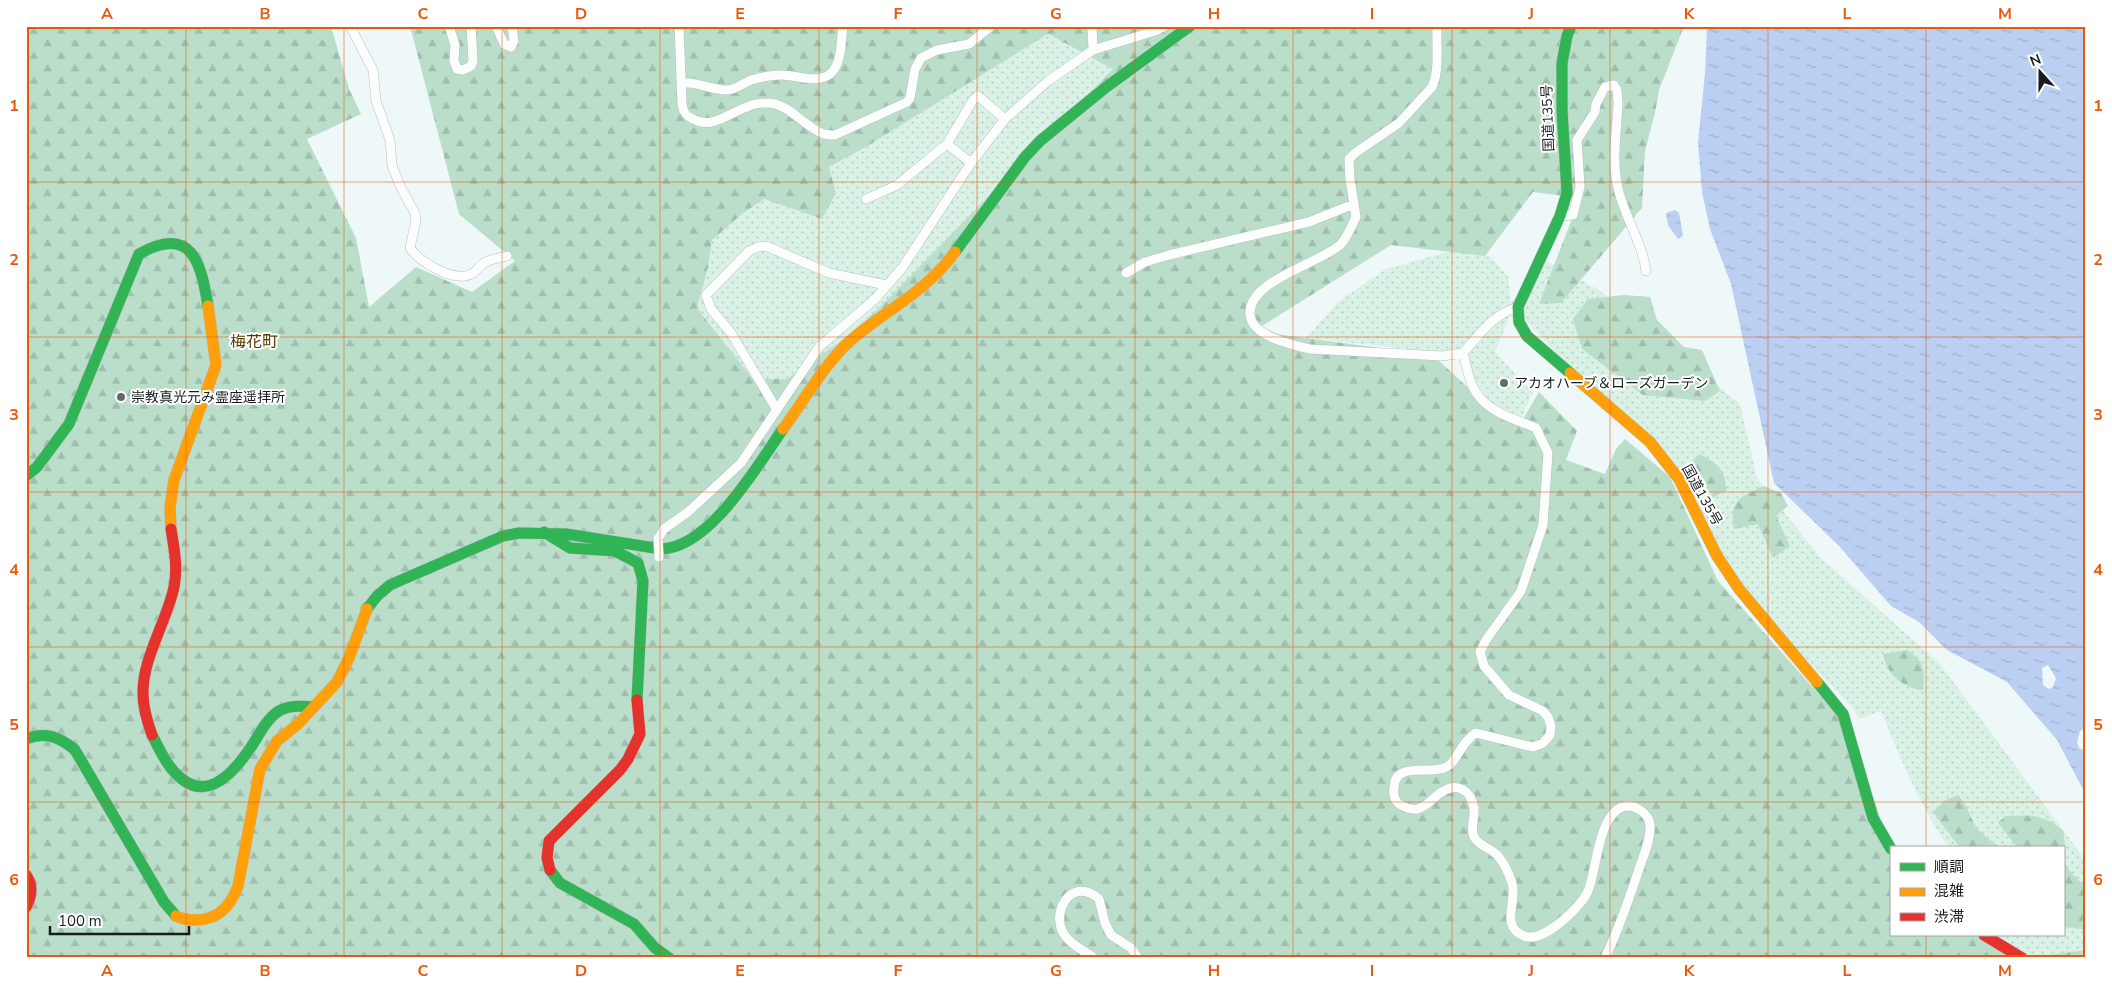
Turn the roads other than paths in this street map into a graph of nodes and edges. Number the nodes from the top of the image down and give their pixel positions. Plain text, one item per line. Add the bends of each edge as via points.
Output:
1 (350, 26) edge
2 (449, 26) edge
3 (471, 26) edge
4 (496, 26) edge
5 (512, 26) edge
6 (679, 26) edge
7 (843, 26) edge
8 (991, 26) edge
9 (1092, 26) edge
10 (1165, 26) edge
11 (1190, 26) edge
12 (1437, 26) edge
13 (1571, 26) edge
14 (1093, 50) junction
15 (681, 83) junction
16 (1005, 119) junction
17 (947, 144) junction
18 (971, 162) junction
19 (866, 199) dead end
20 (1354, 204) junction
21 (1560, 216) junction
22 (507, 256) dead end
23 (1646, 271) dead end
24 (1126, 273) dead end
25 (886, 286) junction
26 (1518, 306) junction
27 (1463, 353) junction
28 (777, 410) junction
29 (26, 476) edge
30 (544, 532) junction
31 (659, 557) dead end
32 (313, 707) junction
33 (26, 739) edge
34 (1890, 848) edge
35 (26, 875) edge
36 (26, 907) edge
37 (1986, 936) edge
38 (2023, 957) edge
39 (669, 958) edge
40 (1094, 958) edge
41 (1138, 958) edge
42 (1605, 958) edge

1 - 22 street via 373,70 376,101 390,140 392,165 415,212 410,248 414,254 434,268 465,276 476,272 484,263
2 - 3 street via 455,45 455,65 462,70 472,66 473,62
4 - 5 street via 504,44 511,47 514,41
6 - 15 street
7 - 15 street via 833,72 820,78 759,77 728,90
8 - 15 street via 970,44 925,55 918,62 907,102 835,135 824,134 784,108 770,103 747,107 714,122 698,123 684,113
9 - 14 street
10 - 14 street
11 - 30 main road via 1105,88 1040,141 932,280 850,341 833,360 721,515 703,532 687,543 668,549 563,532
12 - 20 street via 1436,71 1432,87 1399,123 1349,159
13 - 21 main road, 国道135号 via 1562,63 1567,193
14 - 16 street via 1048,81
16 - 17 street via 978,96
16 - 18 street
17 - 18 street
17 - 19 street via 897,185
18 - 25 street via 902,268
20 - 24 street via 1309,222 1145,262
20 - 27 street via 1356,217 1341,244 1274,282 1252,301 1251,321 1257,329 1310,349 1442,356
21 - 23 street via 1573,215 1580,187 1577,140 1595,112 1602,91 1605,87 1614,86 1618,103 1617,184
21 - 26 main road, 国道135号
25 - 28 street via 819,347
25 - 28 street via 829,274 766,246 749,251 706,295 710,309 731,333
26 - 27 street via 1494,318
26 - 34 main road, 国道135号 via 1519,322 1527,336 1650,442 1679,479 1717,556 1739,588 1843,714 1850,729 1870,810
27 - 42 street via 1475,391 1494,412 1536,428 1548,453 1543,525 1521,591 1480,652 1484,666 1502,689 1543,711 1551,726 1550,735 1532,747 1476,733 1467,738 1452,764 1446,768 1405,771 1396,777 1394,794 1396,802 1404,808 1416,809 1443,791 1464,788 1474,806 1473,835 1477,842 1499,857 1512,884 1512,926 1516,932 1530,938 1541,936 1559,924 1587,893 1599,843 1616,810 1628,806 1644,812 1650,833 1622,921
28 - 31 street, bridge via 741,463 688,512 664,529 658,539
29 - 32 main road via 37,467 69,424 138,254 159,244 182,246 201,267 216,365 170,499 178,567 166,617 144,679 145,718 173,773 185,782 212,786 224,780 236,767 275,713 300,704
30 - 32 main road via 503,536 390,585 365,612 337,682
30 - 39 main road via 570,548 615,551 638,563 643,581 636,696 640,734 620,770 549,841 546,851 548,863 552,876 560,883 634,924
32 - 33 main road via 277,741 260,768 238,886 232,902 220,915 204,920 177,917 164,902 75,750 66,742 43,734
35 - 36 main road via 32,895
37 - 38 main road
40 - 41 street via 1071,943 1060,923 1065,901 1081,890 1099,899 1111,935 1131,948

